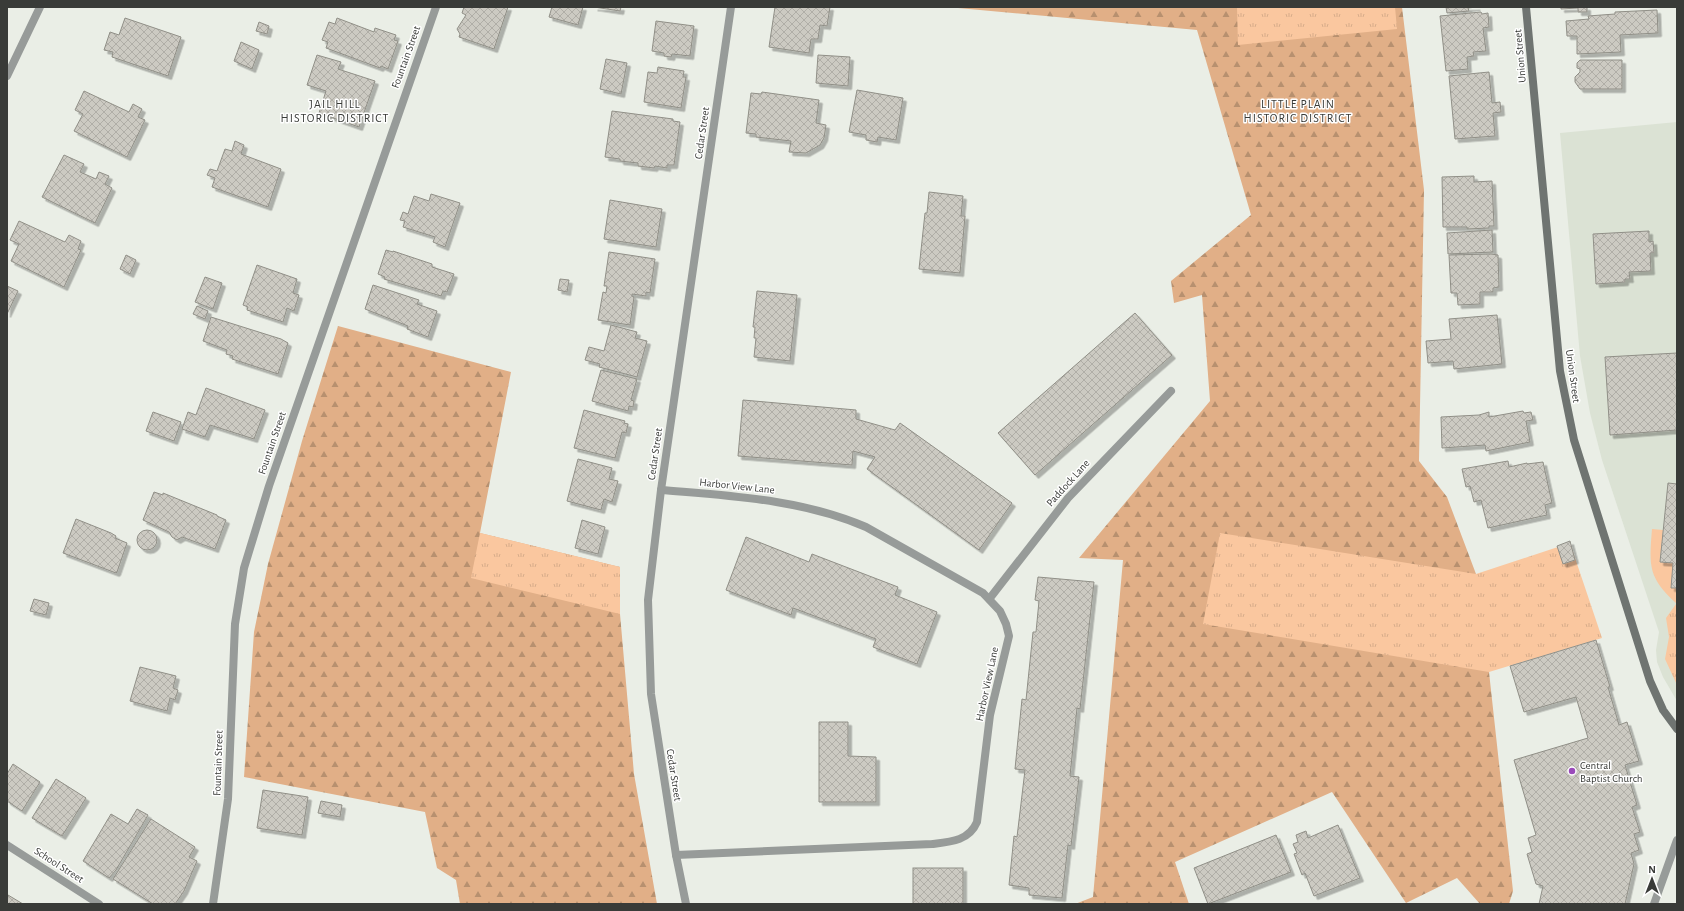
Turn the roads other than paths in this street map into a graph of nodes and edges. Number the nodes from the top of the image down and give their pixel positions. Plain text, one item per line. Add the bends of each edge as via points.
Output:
1 (40, 7) edge
2 (436, 7) edge
3 (731, 7) edge
4 (1526, 7) edge
5 (7, 76) edge
6 (1171, 391) dead end
7 (661, 490) junction
8 (990, 598) junction
9 (1677, 729) edge
10 (1677, 840) edge
11 (7, 845) edge
12 (676, 855) junction
13 (99, 904) edge
14 (214, 904) edge
15 (686, 904) edge
16 (1654, 904) edge

1 - 5 street
2 - 14 street, Fountain Street via 269,486 244,568 235,624 228,799
3 - 7 street, Cedar Street
4 - 9 main road, Union Street via 1560,371 1566,408 1650,681 1663,710
6 - 8 street, Paddock Lane via 1068,498
7 - 8 street, Harbor View Lane via 776,501 849,520 866,527
7 - 12 street, Cedar Street via 648,600 651,694
8 - 12 street, Harbor View Lane via 1000,611 1008,636 990,715 977,822 968,834 951,842 932,844
10 - 16 street
11 - 13 street, School Street
12 - 15 street, Cedar Street

